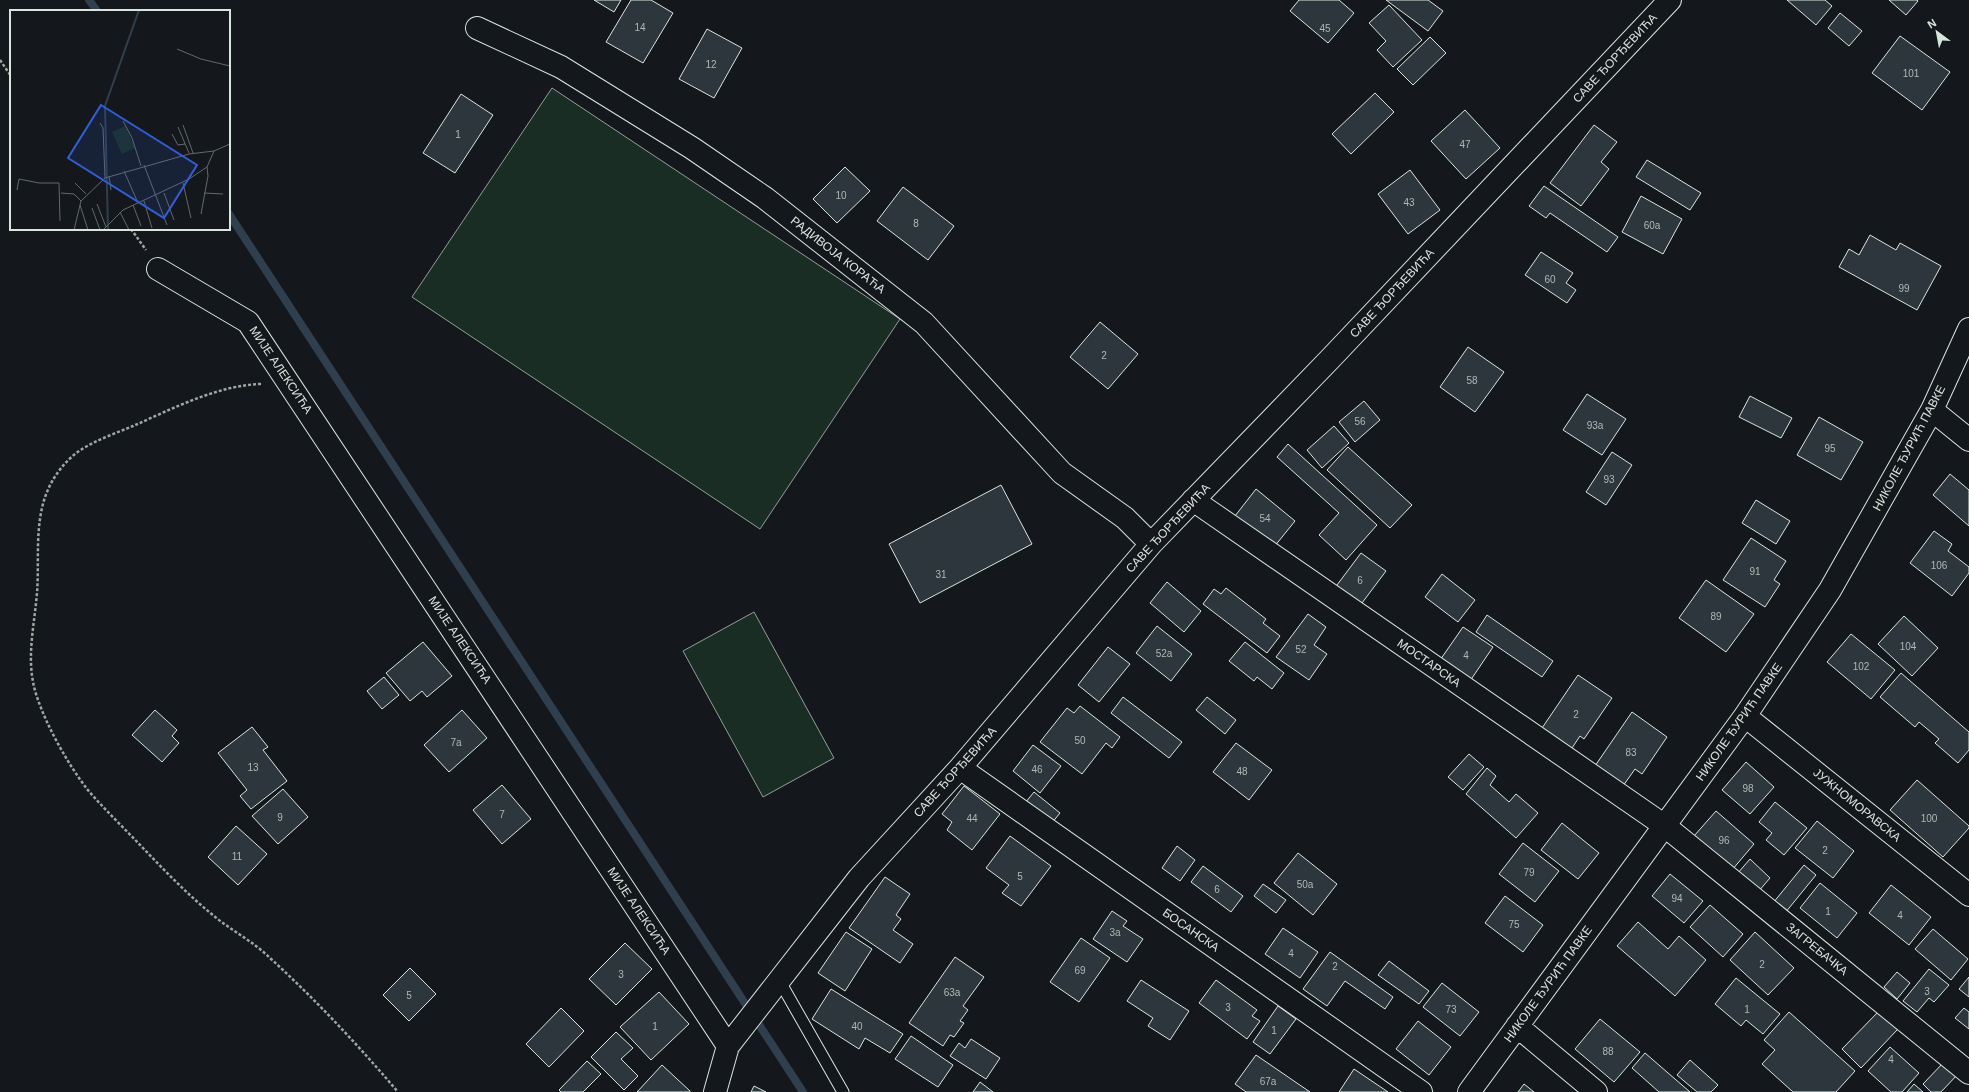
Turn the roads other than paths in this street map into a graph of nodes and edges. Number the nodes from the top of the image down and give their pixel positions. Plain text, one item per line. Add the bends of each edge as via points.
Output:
1 (1670, 0) edge
2 (477, 28) dead end
3 (158, 269) dead end
4 (1969, 328) edge
5 (1932, 410) junction
6 (1969, 440) edge
7 (1193, 500) junction
8 (1151, 544) junction
9 (1745, 716) junction
10 (960, 768) junction
11 (1665, 826) junction
12 (1969, 895) edge
13 (773, 987) junction
14 (1517, 1026) junction
15 (728, 1046) junction
16 (1969, 1073) edge
17 (715, 1092) edge
18 (844, 1092) edge
19 (1421, 1092) edge
20 (1469, 1092) edge
21 (1596, 1092) edge

1 - 7 street, САВЕ ЂОРЂЕВИЋА
2 - 8 street, РАДИВОЈА КОРАЋА via 561,67 692,148 778,208 924,322 1062,473 1125,518
3 - 15 street, МИЈЕ АЛЕКСИЋА via 248,322
4 - 5 street, НИКОЛЕ ЂУРИЋ ПАВКЕ
5 - 6 street
5 - 9 street, НИКОЛЕ ЂУРИЋ ПАВКЕ via 1830,590
7 - 8 street, САВЕ ЂОРЂЕВИЋА
7 - 11 street, МОСТАРСКА
8 - 10 street, САВЕ ЂОРЂЕВИЋА
9 - 11 street, НИКОЛЕ ЂУРИЋ ПАВКЕ
9 - 12 street, ЈУЖНОМОРАВСКА
10 - 13 street, САВЕ ЂОРЂЕВИЋА via 859,878
10 - 19 street, БОСАНСКА
11 - 14 street, НИКОЛЕ ЂУРИЋ ПАВКЕ
11 - 16 street, ЗАГРЕБАЧКА
13 - 15 street, САВЕ ЂОРЂЕВИЋА
13 - 18 lane
14 - 20 street, НИКОЛЕ ЂУРИЋ ПАВКЕ
14 - 21 street
15 - 17 street, САВЕ ЂОРЂЕВИЋА

